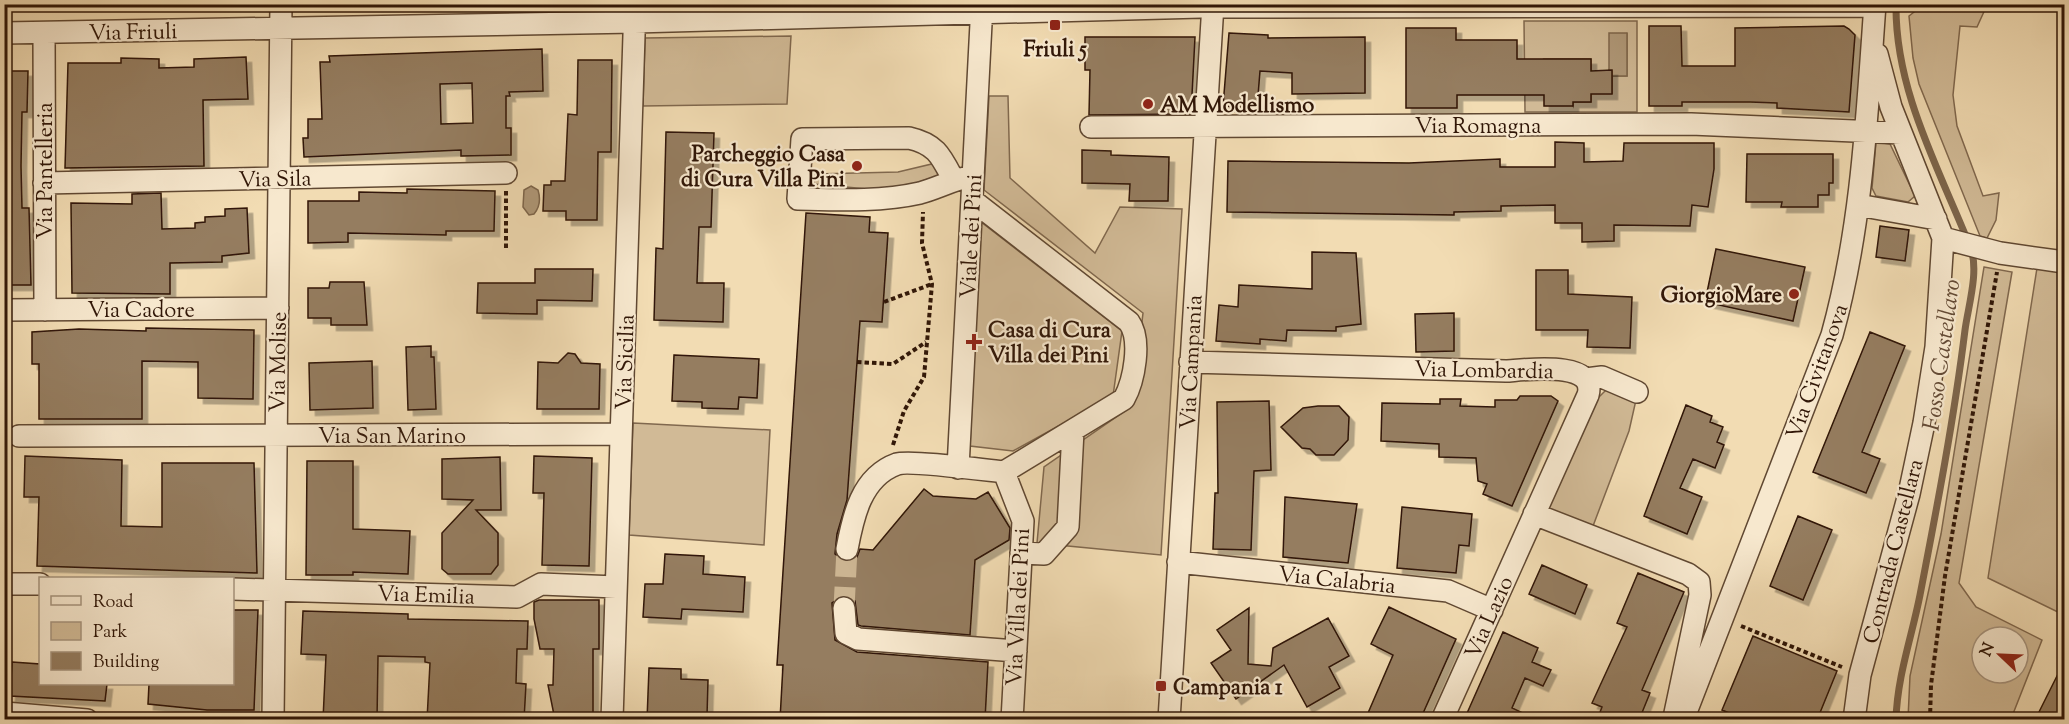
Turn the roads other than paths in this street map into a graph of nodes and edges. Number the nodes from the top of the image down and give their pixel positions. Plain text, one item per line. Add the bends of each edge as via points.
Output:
1 (281, 4) edge
2 (1875, 5) edge
3 (1213, 6) edge
4 (981, 9) edge
5 (635, 13) edge
6 (280, 29) junction
7 (4, 33) edge
8 (44, 33) junction
9 (1873, 36) junction
10 (1868, 99) junction
11 (1891, 107) junction
12 (1205, 126) junction
13 (1091, 127) dead end
14 (1865, 130) junction
15 (1901, 133) junction
16 (506, 173) road end
17 (963, 177) junction
18 (279, 178) junction
19 (44, 183) junction
20 (972, 200) junction
21 (1858, 205) junction
22 (1943, 233) junction
23 (2064, 262) edge
24 (278, 308) junction
25 (4, 310) edge
26 (45, 310) junction
27 (1190, 362) junction
28 (1586, 379) junction
29 (1637, 392) dead end
30 (1073, 431) junction
31 (621, 434) junction
32 (276, 435) junction
33 (19, 436) dead end
34 (958, 468) junction
35 (1004, 472) junction
36 (1534, 514) junction
37 (847, 549) tunnel mouth
38 (1021, 553) junction
39 (1178, 562) junction
40 (12, 584) dead end
41 (39, 584) edge
42 (616, 587) junction
43 (234, 589) edge
44 (275, 590) junction
45 (844, 608) tunnel mouth
46 (1492, 610) junction
47 (1016, 651) junction
48 (1694, 667) junction
49 (5, 713) edge
50 (87, 720) edge
51 (273, 720) edge
52 (612, 720) edge
53 (1012, 720) edge
54 (1168, 720) edge
55 (1442, 720) edge
56 (1675, 720) edge
57 (1683, 720) edge
58 (1854, 720) edge

1 - 6 street, Via Molise
2 - 3 street, Via Friuli
2 - 9 street, Via Civitanova
3 - 4 street, Via Friuli
3 - 12 street, Via Campania
4 - 5 street, Via Friuli
4 - 17 street, Viale dei Pini
5 - 6 street, Via Friuli
5 - 31 street, Via Sicilia
6 - 8 street, Via Friuli
6 - 18 street, Via Molise
7 - 8 street, Via Friuli
8 - 19 street, Via Pantelleria
9 - 10 street, Via Civitanova
9 - 11 street
10 - 11 street
10 - 14 street, Via Civitanova
11 - 15 street
12 - 13 street, Via Romagna
12 - 14 street, Via Romagna via 1691,124
12 - 27 street, Via Campania
14 - 15 street, Via Romagna
14 - 21 street, Via Civitanova
15 - 22 street
16 - 18 street, Via Sila
17 - 17 street via 927,142 909,138 802,139 798,199 884,198 932,189
17 - 20 street, Viale dei Pini
18 - 19 street, Via Sila
18 - 24 street, Via Molise
19 - 26 street, Via Pantelleria
20 - 30 street via 1135,330 1130,387 1124,399
20 - 34 street, Viale dei Pini
21 - 22 street
21 - 48 street, Via Civitanova via 1845,290 1832,335
22 - 23 street via 1993,251
22 - 58 street, Contrada Castellara via 1936,347 1924,423 1860,675
24 - 26 street, Via Cadore
24 - 32 street, Via Molise
25 - 26 street, Via Cadore
27 - 28 street, Via Lombardia via 1557,369
27 - 39 street, Via Campania
28 - 29 street via 1602,377
28 - 36 street, Via Lombardia via 1588,395
30 - 35 street
30 - 38 street via 1068,527 1044,554
31 - 32 street, Via San Marino
31 - 42 street, Via Sicilia
32 - 33 street, Via San Marino
32 - 44 street, Via Molise
34 - 35 street
34 - 37 street via 899,463 874,480 853,515
35 - 38 street, Via Villa dei Pini via 1023,521
36 - 46 street, Via Lazio
36 - 48 street via 1695,578 1700,595
38 - 47 street, Via Villa dei Pini
39 - 46 street, Via Calabria via 1448,591
39 - 54 street, Via Campania
40 - 41 street
42 - 44 street, Via Emilia via 541,584 517,597
42 - 52 street, Via Sicilia
43 - 44 street, Via Emilia
44 - 51 street, Via Molise
45 - 47 street via 846,633 858,639
46 - 55 street, Via Lazio
47 - 53 street, Via Villa dei Pini
48 - 56 street
48 - 57 street, Via Civitanova
49 - 50 street

